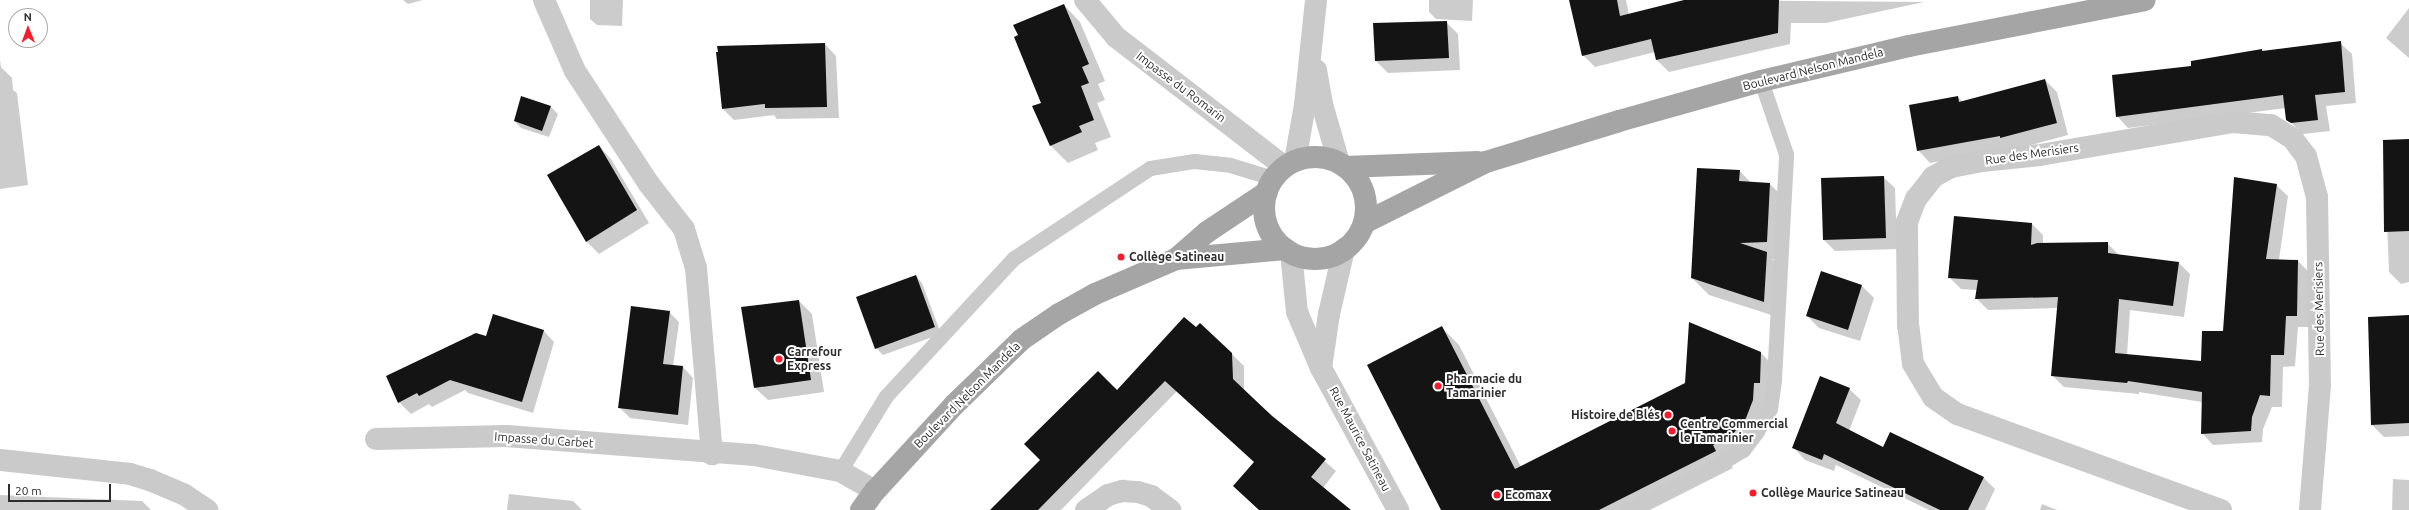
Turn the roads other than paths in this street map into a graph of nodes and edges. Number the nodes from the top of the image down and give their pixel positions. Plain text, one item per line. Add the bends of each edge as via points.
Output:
1 (544, 0) edge
2 (1085, 0) edge
3 (1316, 0) edge
4 (2145, 0) edge
5 (1312, 45) junction
6 (1761, 81) junction
7 (1486, 162) junction
8 (1342, 165) junction
9 (1280, 174) junction
10 (1364, 223) junction
11 (1344, 249) junction
12 (1288, 251) junction
13 (1176, 259) junction
14 (1321, 368) junction
15 (376, 439) dead end
16 (712, 454) junction
17 (0, 460) edge
18 (840, 471) junction
19 (875, 492) junction
20 (207, 510) edge
21 (862, 510) edge
22 (1086, 510) edge
23 (1170, 510) edge
24 (1398, 510) edge
25 (1627, 510) edge
26 (2221, 510) edge
27 (2310, 510) edge

1 - 16 street via 575,71 649,184 684,229 696,268
2 - 9 street, Impasse du Romarin via 1116,37
3 - 5 street
4 - 6 main road, Boulevard Nelson Mandela via 1909,46
5 - 8 street via 1322,104
5 - 9 street
6 - 7 main road, Boulevard Nelson Mandela
6 - 25 lane via 1786,154 1774,379 1770,409 1743,450
7 - 8 main road, Boulevard Nelson Mandela
7 - 10 main road, Boulevard Nelson Mandela
8 - 9 main road via 1324,158 1310,157
8 - 10 main road via 1357,178 1364,192
9 - 12 main road via 1264,208 1267,224 1274,238
9 - 13 main road, Boulevard Nelson Mandela
9 - 18 lane via 1194,161 1150,168 1014,258 886,396
10 - 11 main road via 1356,238
11 - 12 main road via 1332,256 1318,258 1304,258
11 - 14 street via 1329,314
12 - 13 main road, Boulevard Nelson Mandela
12 - 14 street, Rue Maurice Satineau via 1297,312
13 - 19 main road, Boulevard Nelson Mandela via 1095,294 1021,340 954,404
14 - 24 street, Rue Maurice Satineau
15 - 16 street, Impasse du Carbet via 506,436
16 - 18 street, Impasse du Carbet via 754,455
17 - 20 street via 130,474 185,495
18 - 19 street
19 - 21 main road, Boulevard Nelson Mandela
22 - 23 street via 1108,495 1122,491 1151,496
26 - 27 street, Rue des Merisiers via 1957,414 1933,397 1913,364 1908,326 1908,222 1916,199 1933,178 1951,168 1982,161 2040,155 2233,122 2271,125 2293,139 2306,156 2317,197 2320,385

